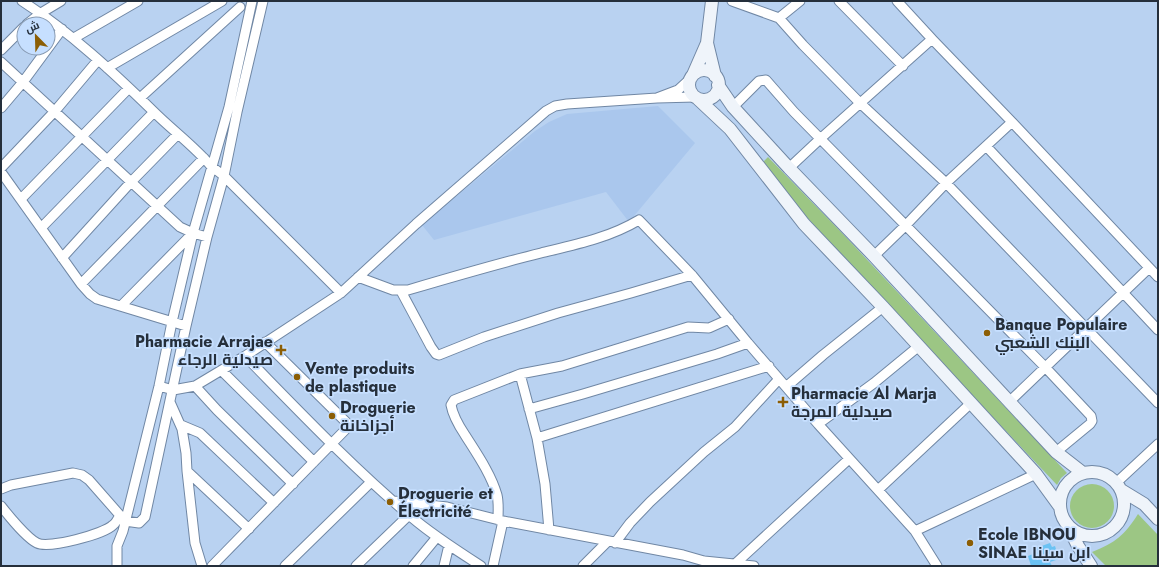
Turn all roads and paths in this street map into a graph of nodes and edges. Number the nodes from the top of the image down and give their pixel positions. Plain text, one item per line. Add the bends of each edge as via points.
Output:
1 (22, 1) edge
2 (61, 1) edge
3 (138, 1) edge
4 (222, 1) edge
5 (252, 1) edge
6 (263, 1) edge
7 (712, 1) edge
8 (732, 1) edge
9 (800, 1) edge
10 (839, 1) edge
11 (897, 1) edge
12 (240, 7) dead end
13 (41, 13) junction
14 (37, 16) edge
15 (780, 18) junction
16 (62, 30) junction
17 (16, 34) edge
18 (74, 38) junction
19 (932, 40) junction
20 (707, 43) junction
21 (1, 50) edge
22 (98, 60) junction
23 (1, 62) edge
24 (903, 66) junction
25 (107, 68) junction
26 (692, 77) junction
27 (717, 80) junction
28 (23, 82) junction
29 (129, 88) junction
30 (140, 98) junction
31 (657, 98) junction
32 (696, 98) junction
33 (860, 103) junction
34 (733, 107) junction
35 (1, 108) edge
36 (55, 111) junction
37 (154, 112) junction
38 (1012, 122) junction
39 (178, 134) junction
40 (82, 136) junction
41 (820, 139) junction
42 (986, 146) junction
43 (204, 158) junction
44 (108, 160) junction
45 (212, 166) junction
46 (1, 168) edge
47 (789, 168) junction
48 (1, 172) edge
49 (224, 176) junction
50 (131, 182) junction
51 (946, 183) junction
52 (21, 199) junction
53 (158, 206) junction
54 (906, 225) junction
55 (41, 228) junction
56 (193, 234) junction
57 (207, 237) junction
58 (874, 256) junction
59 (62, 258) junction
60 (1149, 268) junction
61 (692, 275) junction
62 (358, 277) junction
63 (1158, 277) edge
64 (82, 284) junction
65 (401, 291) junction
66 (341, 293) junction
67 (1122, 293) junction
68 (121, 306) junction
69 (883, 307) junction
70 (729, 319) junction
71 (172, 322) junction
72 (186, 326) junction
73 (1087, 328) junction
74 (1158, 330) edge
75 (266, 342) junction
76 (748, 343) junction
77 (919, 346) junction
78 (245, 356) junction
79 (769, 366) junction
80 (1045, 368) junction
81 (222, 371) junction
82 (520, 374) junction
83 (779, 379) junction
84 (159, 386) junction
85 (195, 386) junction
86 (786, 387) junction
87 (173, 390) junction
88 (170, 402) junction
89 (1009, 402) junction
90 (971, 403) junction
91 (1158, 404) edge
92 (529, 409) junction
93 (818, 424) junction
94 (181, 425) junction
95 (536, 438) junction
96 (332, 444) junction
97 (1158, 444) edge
98 (1056, 452) junction
99 (849, 459) junction
100 (314, 462) junction
101 (187, 471) junction
102 (1083, 473) junction
103 (1036, 474) junction
104 (371, 482) junction
105 (293, 484) junction
106 (1118, 486) junction
107 (1, 489) edge
108 (878, 490) junction
109 (394, 501) junction
110 (274, 503) junction
111 (1, 506) edge
112 (1060, 507) junction
113 (409, 515) junction
114 (123, 518) junction
115 (1158, 519) edge
116 (500, 520) junction
117 (1067, 524) junction
118 (249, 529) junction
119 (549, 530) junction
120 (915, 531) junction
121 (437, 537) junction
122 (611, 542) junction
123 (449, 545) junction
124 (702, 564) edge
125 (735, 564) junction
126 (117, 566) edge
127 (202, 566) edge
128 (212, 566) edge
129 (285, 566) edge
130 (356, 566) edge
131 (413, 566) edge
132 (444, 566) edge
133 (481, 566) edge
134 (493, 566) edge
135 (583, 566) edge
136 (754, 566) edge
137 (937, 566) edge
138 (1091, 566) edge

1 - 13 street
2 - 13 street
3 - 18 street
4 - 25 street
5 - 45 street
6 - 49 street
7 - 20 street
8 - 15 street
9 - 15 street
10 - 24 street
11 - 19 street
12 - 30 street
13 - 14 street
13 - 16 street
15 - 33 street via 802,45
16 - 18 street
16 - 28 street
17 - 21 street
18 - 22 street
19 - 24 street
19 - 38 street
20 - 26 street
20 - 27 street
22 - 25 street
22 - 36 street
23 - 28 street
24 - 33 street
25 - 29 street
26 - 27 street via 706,71
26 - 31 street via 678,90
26 - 32 street via 689,88
27 - 32 street via 718,90 711,98
27 - 34 street
28 - 35 street
28 - 36 street
29 - 30 street
29 - 40 street
30 - 37 street
31 - 32 street
31 - 62 street via 567,104 546,111
32 - 69 street via 730,129 804,224
33 - 41 street
33 - 51 street
34 - 41 street via 758,81 766,80
34 - 47 street
36 - 40 street
36 - 46 street
37 - 39 street
37 - 44 street
38 - 42 street
38 - 60 street
39 - 43 street
39 - 50 street
40 - 44 street
40 - 52 street
41 - 47 street
41 - 54 street
42 - 51 street
42 - 67 street
43 - 45 street
43 - 53 street
44 - 50 street
44 - 55 street
45 - 49 street
45 - 56 street
47 - 58 street
48 - 52 street
49 - 57 street
49 - 66 street
50 - 53 street
50 - 59 street
51 - 54 street
51 - 73 street
52 - 55 street
53 - 56 street via 180,227
53 - 64 street
54 - 58 street
54 - 80 street
55 - 59 street
56 - 57 street
56 - 68 street
56 - 71 street
57 - 72 street
58 - 89 street
59 - 64 street
60 - 63 street
60 - 67 street
61 - 65 street via 639,220 617,232 575,245
61 - 65 street via 558,313 484,337 440,355 431,347
61 - 70 street
62 - 65 street
62 - 66 street
64 - 68 street via 97,299
66 - 75 street
67 - 73 street
67 - 74 street
68 - 71 street
69 - 77 street
69 - 86 street
70 - 76 street
70 - 82 street via 709,328 688,327 562,366
71 - 72 street
71 - 84 street
72 - 87 street
73 - 80 street
73 - 91 street
75 - 78 street
75 - 96 street via 346,422 348,426
76 - 79 street
76 - 92 street
77 - 90 street
77 - 93 street via 874,384
78 - 81 street
78 - 96 street
79 - 83 street
79 - 95 street
80 - 89 street
80 - 98 street via 1092,419 1090,424
81 - 85 street
81 - 100 street
82 - 92 street
82 - 116 street via 454,400 451,405 455,419 493,485
83 - 86 street
83 - 122 street via 735,428 704,452
84 - 87 street
84 - 114 street
85 - 87 street
85 - 105 street
86 - 93 street
87 - 88 street
88 - 94 street
88 - 114 street via 145,517 139,523
89 - 98 street
90 - 103 street
90 - 108 street
92 - 95 street
93 - 99 street
94 - 101 street
94 - 110 street via 200,433
95 - 119 street via 545,484
96 - 100 street
96 - 104 street
97 - 106 street
98 - 102 street
99 - 108 street
99 - 125 street
100 - 105 street
101 - 118 street
101 - 127 street via 195,543
102 - 106 street via 1101,473
102 - 112 street via 1068,483 1062,494
103 - 112 street
103 - 120 street
104 - 109 street
104 - 129 street
105 - 110 street
106 - 115 street via 1144,504
106 - 117 street via 1124,500 1123,510 1120,520 1113,528 1104,534 1094,536 1074,531
107 - 114 street via 73,473 82,475
108 - 120 street
109 - 113 street
109 - 116 street via 447,508
110 - 118 street
111 - 114 street via 30,537 42,545 62,543 104,531
112 - 117 street
113 - 121 street
113 - 130 street
114 - 126 street via 117,546
116 - 119 street
116 - 134 street
117 - 138 street
118 - 128 street
119 - 122 street
120 - 137 street
121 - 123 street
121 - 131 street
122 - 124 street via 683,555
122 - 135 street
123 - 132 street
123 - 133 street
124 - 125 street
125 - 136 street

